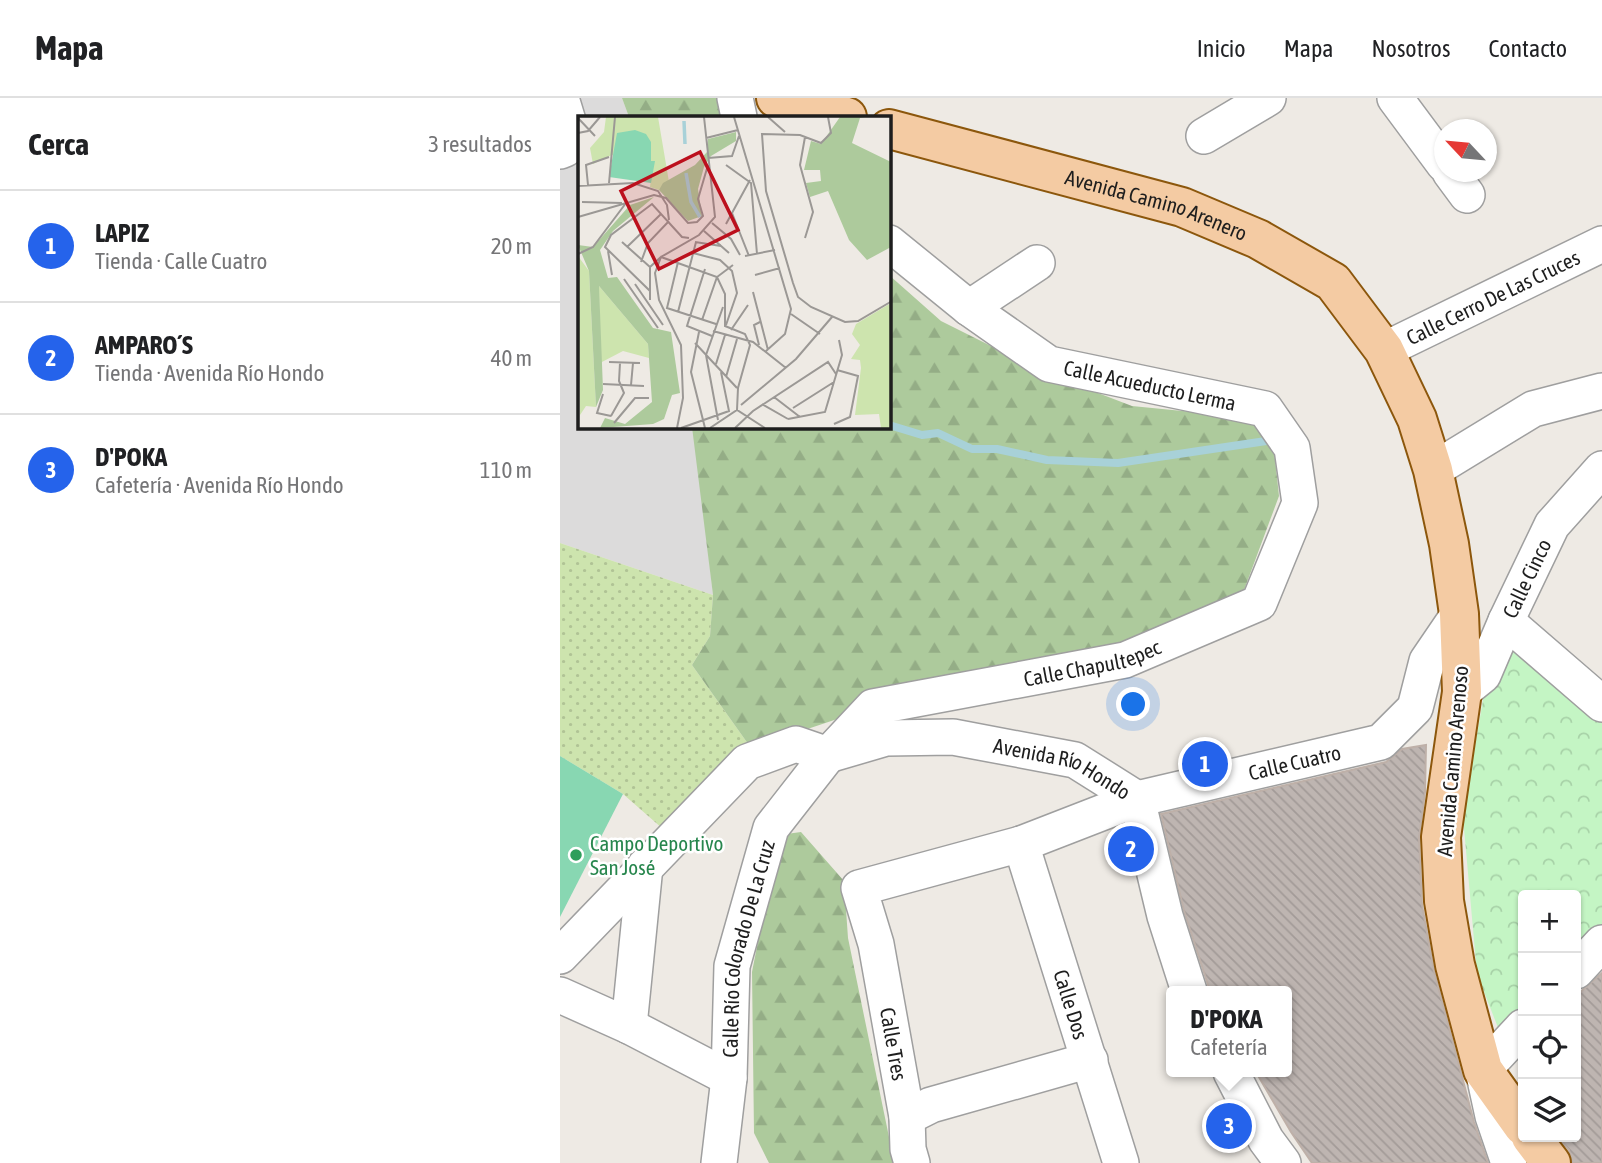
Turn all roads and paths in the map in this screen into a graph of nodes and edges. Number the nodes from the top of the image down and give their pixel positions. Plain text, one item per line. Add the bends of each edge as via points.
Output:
1 (735, 98) edge
2 (776, 98) edge
3 (1268, 98) edge
4 (1395, 98) edge
5 (563, 103) edge
6 (739, 116) edge
7 (843, 116) edge
8 (891, 129) edge
9 (1204, 136) dead end
10 (560, 151) edge
11 (1434, 151) edge
12 (1602, 244) edge
13 (891, 245) edge
14 (1037, 263) dead end
15 (969, 308) junction
16 (1384, 350) junction
17 (1602, 391) edge
18 (1602, 468) edge
19 (1433, 470) junction
20 (1300, 503) joint
21 (1459, 614) junction
22 (1506, 621) junction
23 (1462, 692) junction
24 (1602, 704) edge
25 (828, 755) junction
26 (1137, 799) junction
27 (1021, 844) junction
28 (645, 866) junction
29 (859, 888) joint
30 (1602, 943) edge
31 (560, 956) edge
32 (1581, 966) edge
33 (1187, 986) edge
34 (560, 995) edge
35 (628, 1026) junction
36 (1518, 1032) edge
37 (1090, 1060) junction
38 (1483, 1070) junction
39 (1234, 1077) edge
40 (729, 1078) junction
41 (919, 1111) junction
42 (1518, 1119) edge
43 (1535, 1142) edge
44 (719, 1163) edge
45 (912, 1163) edge
46 (1121, 1163) edge
47 (1283, 1163) edge
48 (1509, 1163) edge
49 (1551, 1163) edge

1 - 6 street
2 - 7 main road
3 - 9 street
4 - 11 street
5 - 10 street via 572,134
8 - 16 main road, Avenida Camino Arenero via 1182,207 1258,239 1333,282
12 - 16 street, Calle Cerro De Las Cruces
13 - 15 street, Calle Acueducto Lerma
14 - 15 street
15 - 20 street, Calle Acueducto Lerma via 1049,364 1265,410 1292,448
16 - 19 main road, Avenida Camino Arenoso via 1417,419
17 - 19 street via 1533,409
18 - 22 street, Calle Cinco via 1552,525
19 - 21 main road, Avenida Camino Arenoso
20 - 25 street, Calle Chapultepec via 1259,603 1125,660 873,708
21 - 23 main road, Avenida Camino Arenoso
21 - 26 street, Calle Cuatro via 1427,661 1415,708 1381,742
22 - 23 street, Calle Cinco via 1483,675
22 - 24 street
23 - 38 main road, Avenida Camino Arenoso via 1441,837 1444,901 1455,965
25 - 26 street, Avenida Río Hondo via 886,738 953,737 1074,760
25 - 28 street via 796,744 747,762
25 - 40 street, Calle Río Colorado De La Cruz via 771,828 732,966
26 - 27 street, Calle Cuatro
26 - 33 street, Avenida Río Hondo
27 - 29 street, Calle Cuatro
27 - 37 street, Calle Dos
28 - 31 street
28 - 35 street
29 - 41 street, Calle Tres via 876,944 899,969
30 - 32 street
34 - 35 street
35 - 40 street
36 - 38 street
37 - 41 street
37 - 46 street, Calle Dos
38 - 42 main road, Avenida Camino Arenoso
38 - 48 street
39 - 47 street
40 - 44 street, Calle Río Colorado De La Cruz
41 - 45 street, Calle Tres via 908,1149
43 - 49 main road

